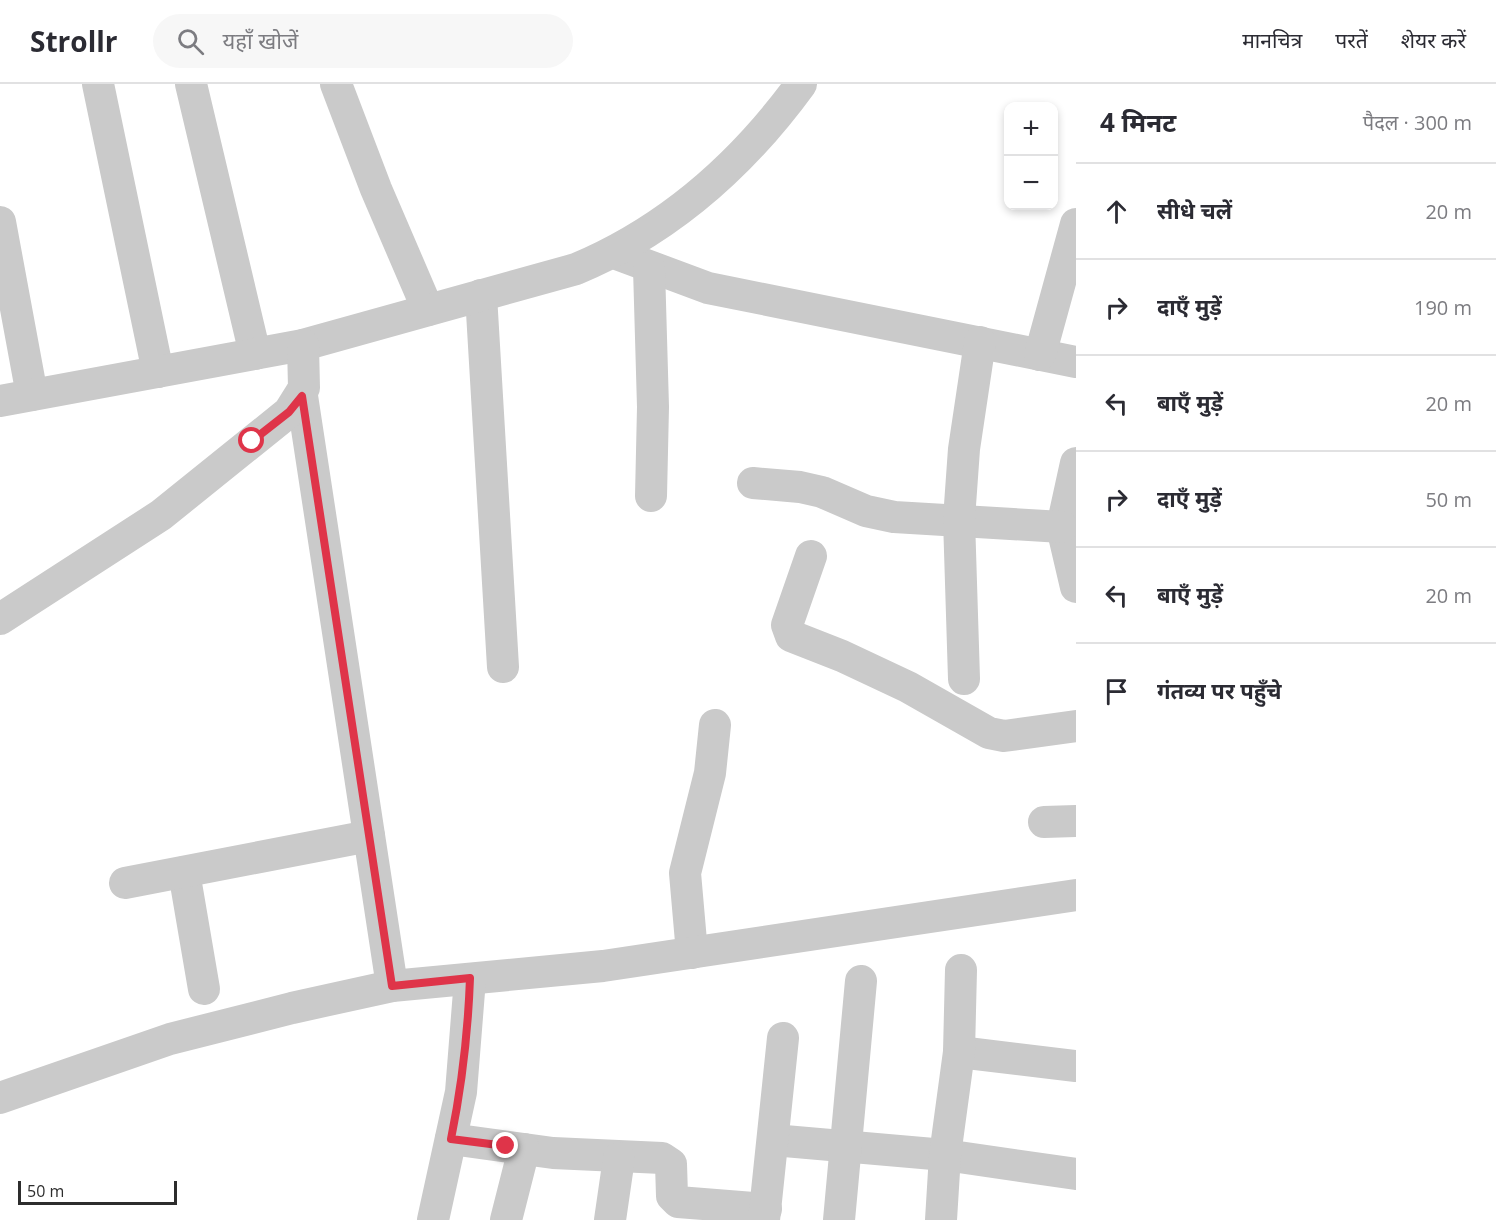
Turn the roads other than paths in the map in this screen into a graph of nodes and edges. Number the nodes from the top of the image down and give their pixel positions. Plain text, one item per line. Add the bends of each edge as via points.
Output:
1 (98, 84) edge
2 (191, 84) edge
3 (336, 84) edge
4 (801, 84) edge
5 (0, 222) edge
6 (1076, 224) edge
7 (614, 253) junction
8 (650, 268) junction
9 (481, 295) junction
10 (428, 310) junction
11 (980, 342) junction
12 (303, 345) junction
13 (255, 354) junction
14 (1040, 355) junction
15 (1076, 362) edge
16 (158, 372) junction
17 (33, 395) junction
18 (302, 396) junction
19 (0, 401) edge
20 (1076, 463) edge
21 (753, 483) dead end
22 (651, 496) dead end
23 (959, 519) junction
24 (1067, 541) edge
25 (811, 556) dead end
26 (1076, 587) edge
27 (0, 619) edge
28 (503, 667) dead end
29 (964, 679) dead end
30 (715, 725) dead end
31 (1076, 726) edge
32 (1076, 821) edge
33 (1044, 822) dead end
34 (369, 836) junction
35 (184, 872) junction
36 (125, 883) dead end
37 (1076, 895) edge
38 (692, 953) junction
39 (961, 970) dead end
40 (470, 978) junction
41 (861, 981) dead end
42 (392, 986) junction
43 (204, 990) dead end
44 (783, 1038) dead end
45 (959, 1053) junction
46 (1076, 1066) edge
47 (0, 1098) edge
48 (451, 1139) junction
49 (773, 1140) junction
50 (846, 1147) junction
51 (524, 1149) junction
52 (945, 1155) junction
53 (619, 1158) junction
54 (1076, 1174) edge
55 (765, 1214) edge
56 (433, 1220) edge
57 (506, 1220) edge
58 (610, 1220) edge
59 (839, 1220) edge
60 (941, 1220) edge

1 - 16 street
2 - 13 street
3 - 10 street
4 - 7 street via 743,156 682,209
5 - 17 street
6 - 14 street
7 - 8 street
7 - 9 street via 576,269
8 - 11 street via 708,288
8 - 22 street
9 - 10 street
9 - 28 street
10 - 12 street
11 - 14 street
11 - 23 street via 964,449
12 - 13 street
12 - 18 street
13 - 16 street
14 - 15 street
16 - 17 street
17 - 19 street
18 - 27 street via 289,412 161,515
18 - 34 street
20 - 24 street
21 - 23 street via 800,486 878,515
23 - 24 street
23 - 29 street
24 - 26 street
25 - 31 street via 787,625 791,636 908,687 989,733 1004,736
30 - 38 street via 710,773 685,873
32 - 33 street
34 - 35 street
34 - 42 street
35 - 36 street
35 - 43 street
37 - 38 street
38 - 40 street
39 - 45 street
40 - 42 street
40 - 48 street via 465,1057
41 - 50 street
42 - 47 street via 170,1039
44 - 49 street
45 - 46 street
45 - 52 street
48 - 51 street
48 - 56 street
49 - 50 street
49 - 55 street
50 - 52 street
50 - 59 street
51 - 53 street
51 - 57 street
52 - 54 street
52 - 60 street
53 - 55 street via 669,1161 672,1196 680,1202
53 - 58 street

